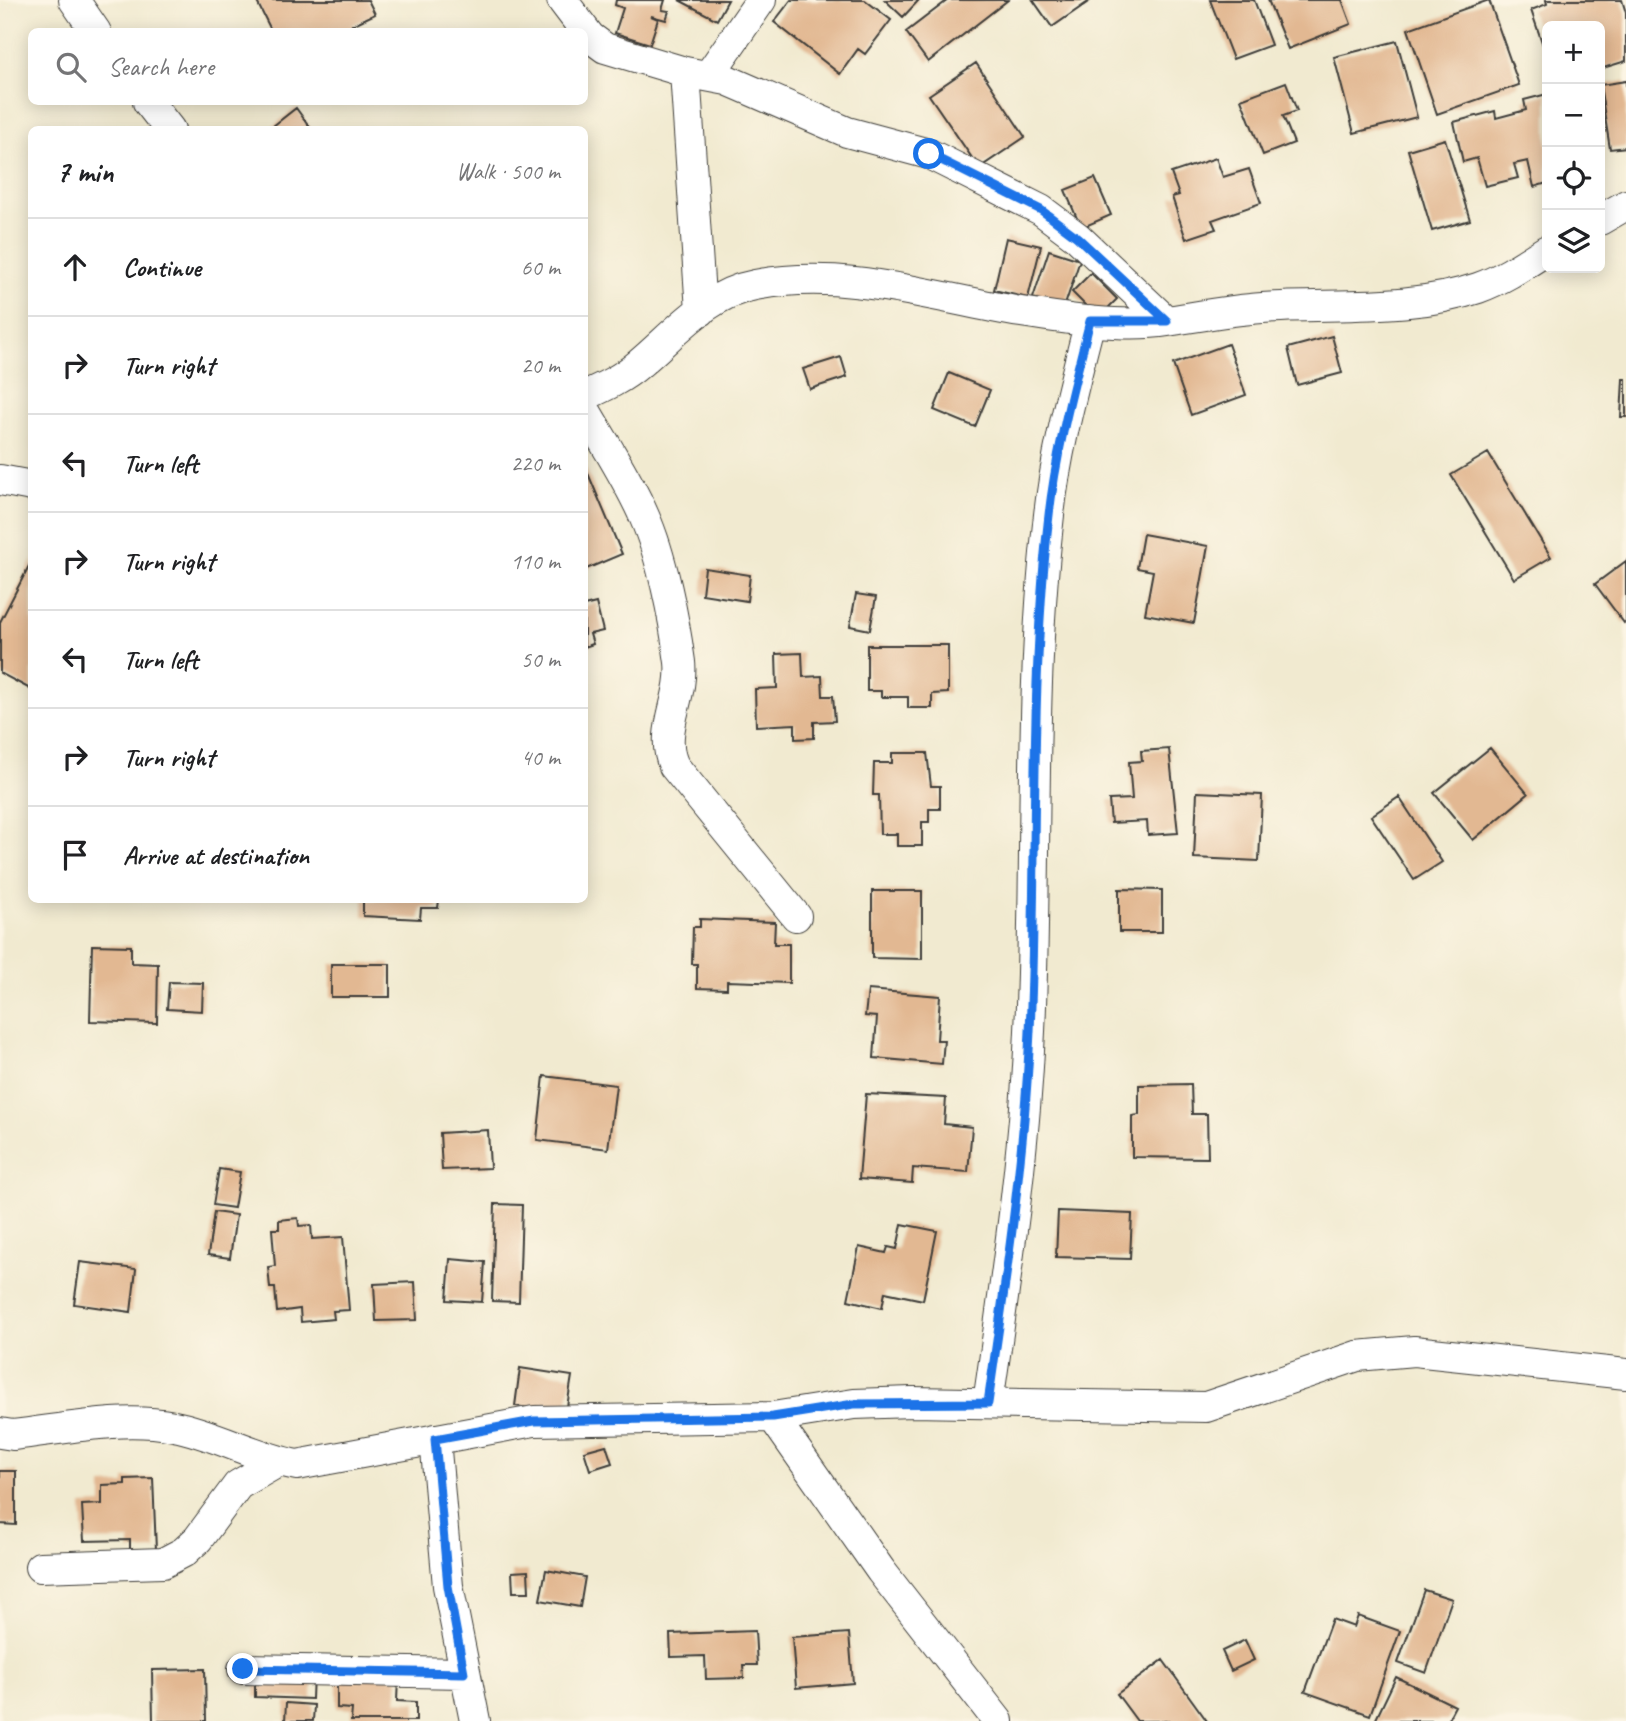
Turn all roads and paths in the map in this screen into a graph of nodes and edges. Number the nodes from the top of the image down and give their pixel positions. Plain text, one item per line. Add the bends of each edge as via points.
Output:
1 (74, 0) edge
2 (562, 0) edge
3 (761, 0) edge
4 (93, 28) edge
5 (583, 28) edge
6 (588, 34) edge
7 (697, 73) junction
8 (150, 105) edge
9 (167, 126) edge
10 (1626, 205) edge
11 (1605, 217) edge
12 (1542, 253) edge
13 (701, 311) junction
14 (1090, 321) junction
15 (1167, 321) junction
16 (588, 394) edge
17 (588, 415) edge
18 (0, 480) edge
19 (28, 485) edge
20 (796, 916) dead end
21 (1626, 1374) edge
22 (988, 1403) junction
23 (773, 1417) junction
24 (0, 1433) edge
25 (435, 1439) junction
26 (278, 1462) junction
27 (40, 1567) dead end
28 (243, 1669) dead end
29 (464, 1673) junction
30 (991, 1718) edge
31 (475, 1721) edge

1 - 4 street
2 - 5 street
3 - 7 street
6 - 7 street via 605,48
7 - 13 street
7 - 15 street via 847,132 929,154 1041,210 1077,237
8 - 9 street
10 - 11 street
12 - 15 street via 1477,288 1426,300 1261,308
13 - 14 street via 717,297 753,285 795,279 845,280
13 - 16 street via 615,382
14 - 15 street
14 - 22 street via 1064,422 1048,522 1036,663 1031,1008 1024,1110
17 - 20 street via 645,517 670,604 681,678 667,738 674,766
18 - 19 street
21 - 22 street via 1414,1351 1357,1356 1206,1407
22 - 23 street via 854,1404
23 - 25 street via 534,1421
23 - 30 street
24 - 26 street via 139,1420 192,1430
25 - 26 street via 315,1464
25 - 29 street via 448,1586
26 - 27 street via 238,1485 198,1539 163,1563
28 - 29 street
29 - 31 street

